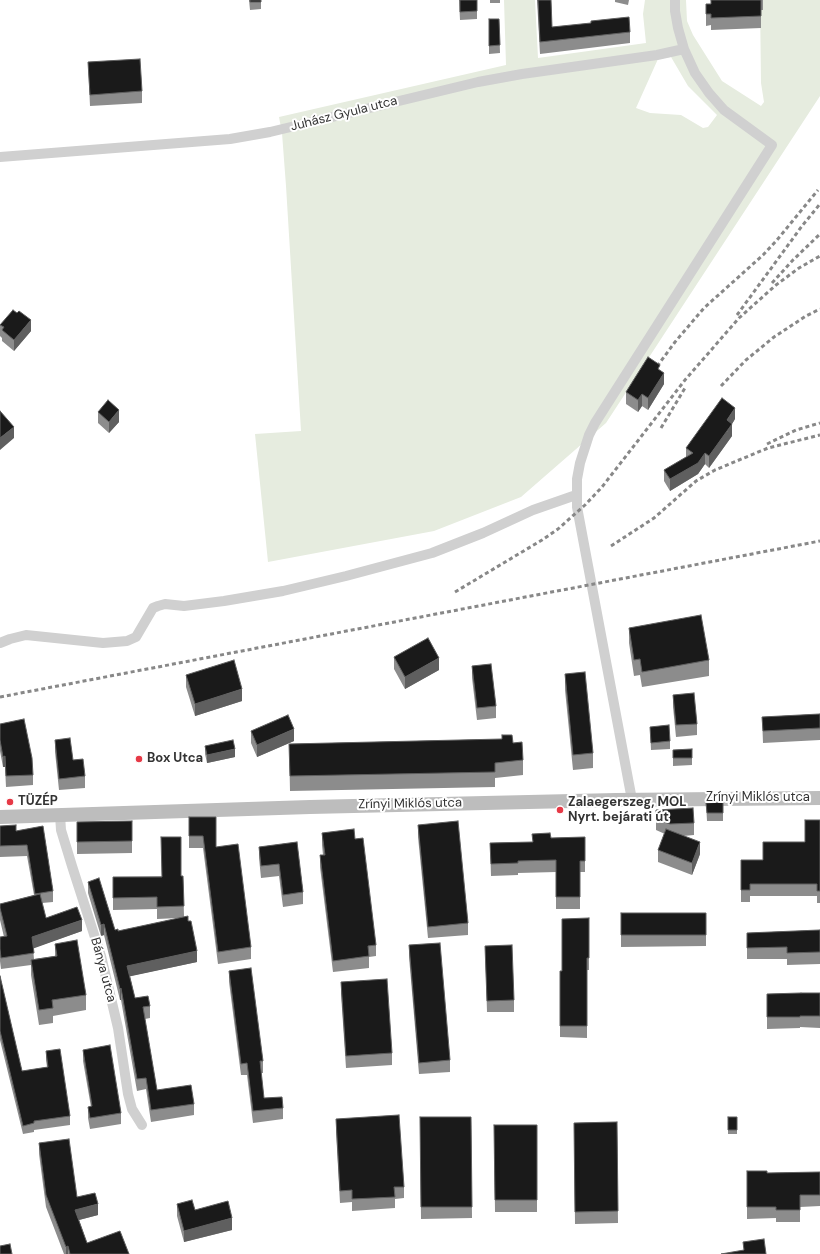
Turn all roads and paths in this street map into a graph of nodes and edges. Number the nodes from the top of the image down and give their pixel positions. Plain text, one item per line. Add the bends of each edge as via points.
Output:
1 (675, 0) edge
2 (684, 49) junction
3 (0, 157) edge
4 (576, 495) junction
5 (0, 643) edge
6 (820, 798) edge
7 (632, 800) junction
8 (60, 815) junction
9 (0, 817) edge
10 (142, 1125) dead end

1 - 2 street via 678,28
2 - 3 street, Juhász Gyula utca via 478,82 270,132 230,139
2 - 4 street via 695,73 724,110 772,145 595,423 582,455
4 - 5 street via 533,510 432,553 346,576 283,591 224,601 158,606 152,608 136,637 128,641 103,643 26,635
4 - 7 street
6 - 7 main road, Zrínyi Miklós utca
7 - 8 main road, Zrínyi Miklós utca via 204,809
8 - 9 main road, Zrínyi Miklós utca
8 - 10 street, Bánya utca via 66,847 103,963 118,1028 128,1094 132,1109

